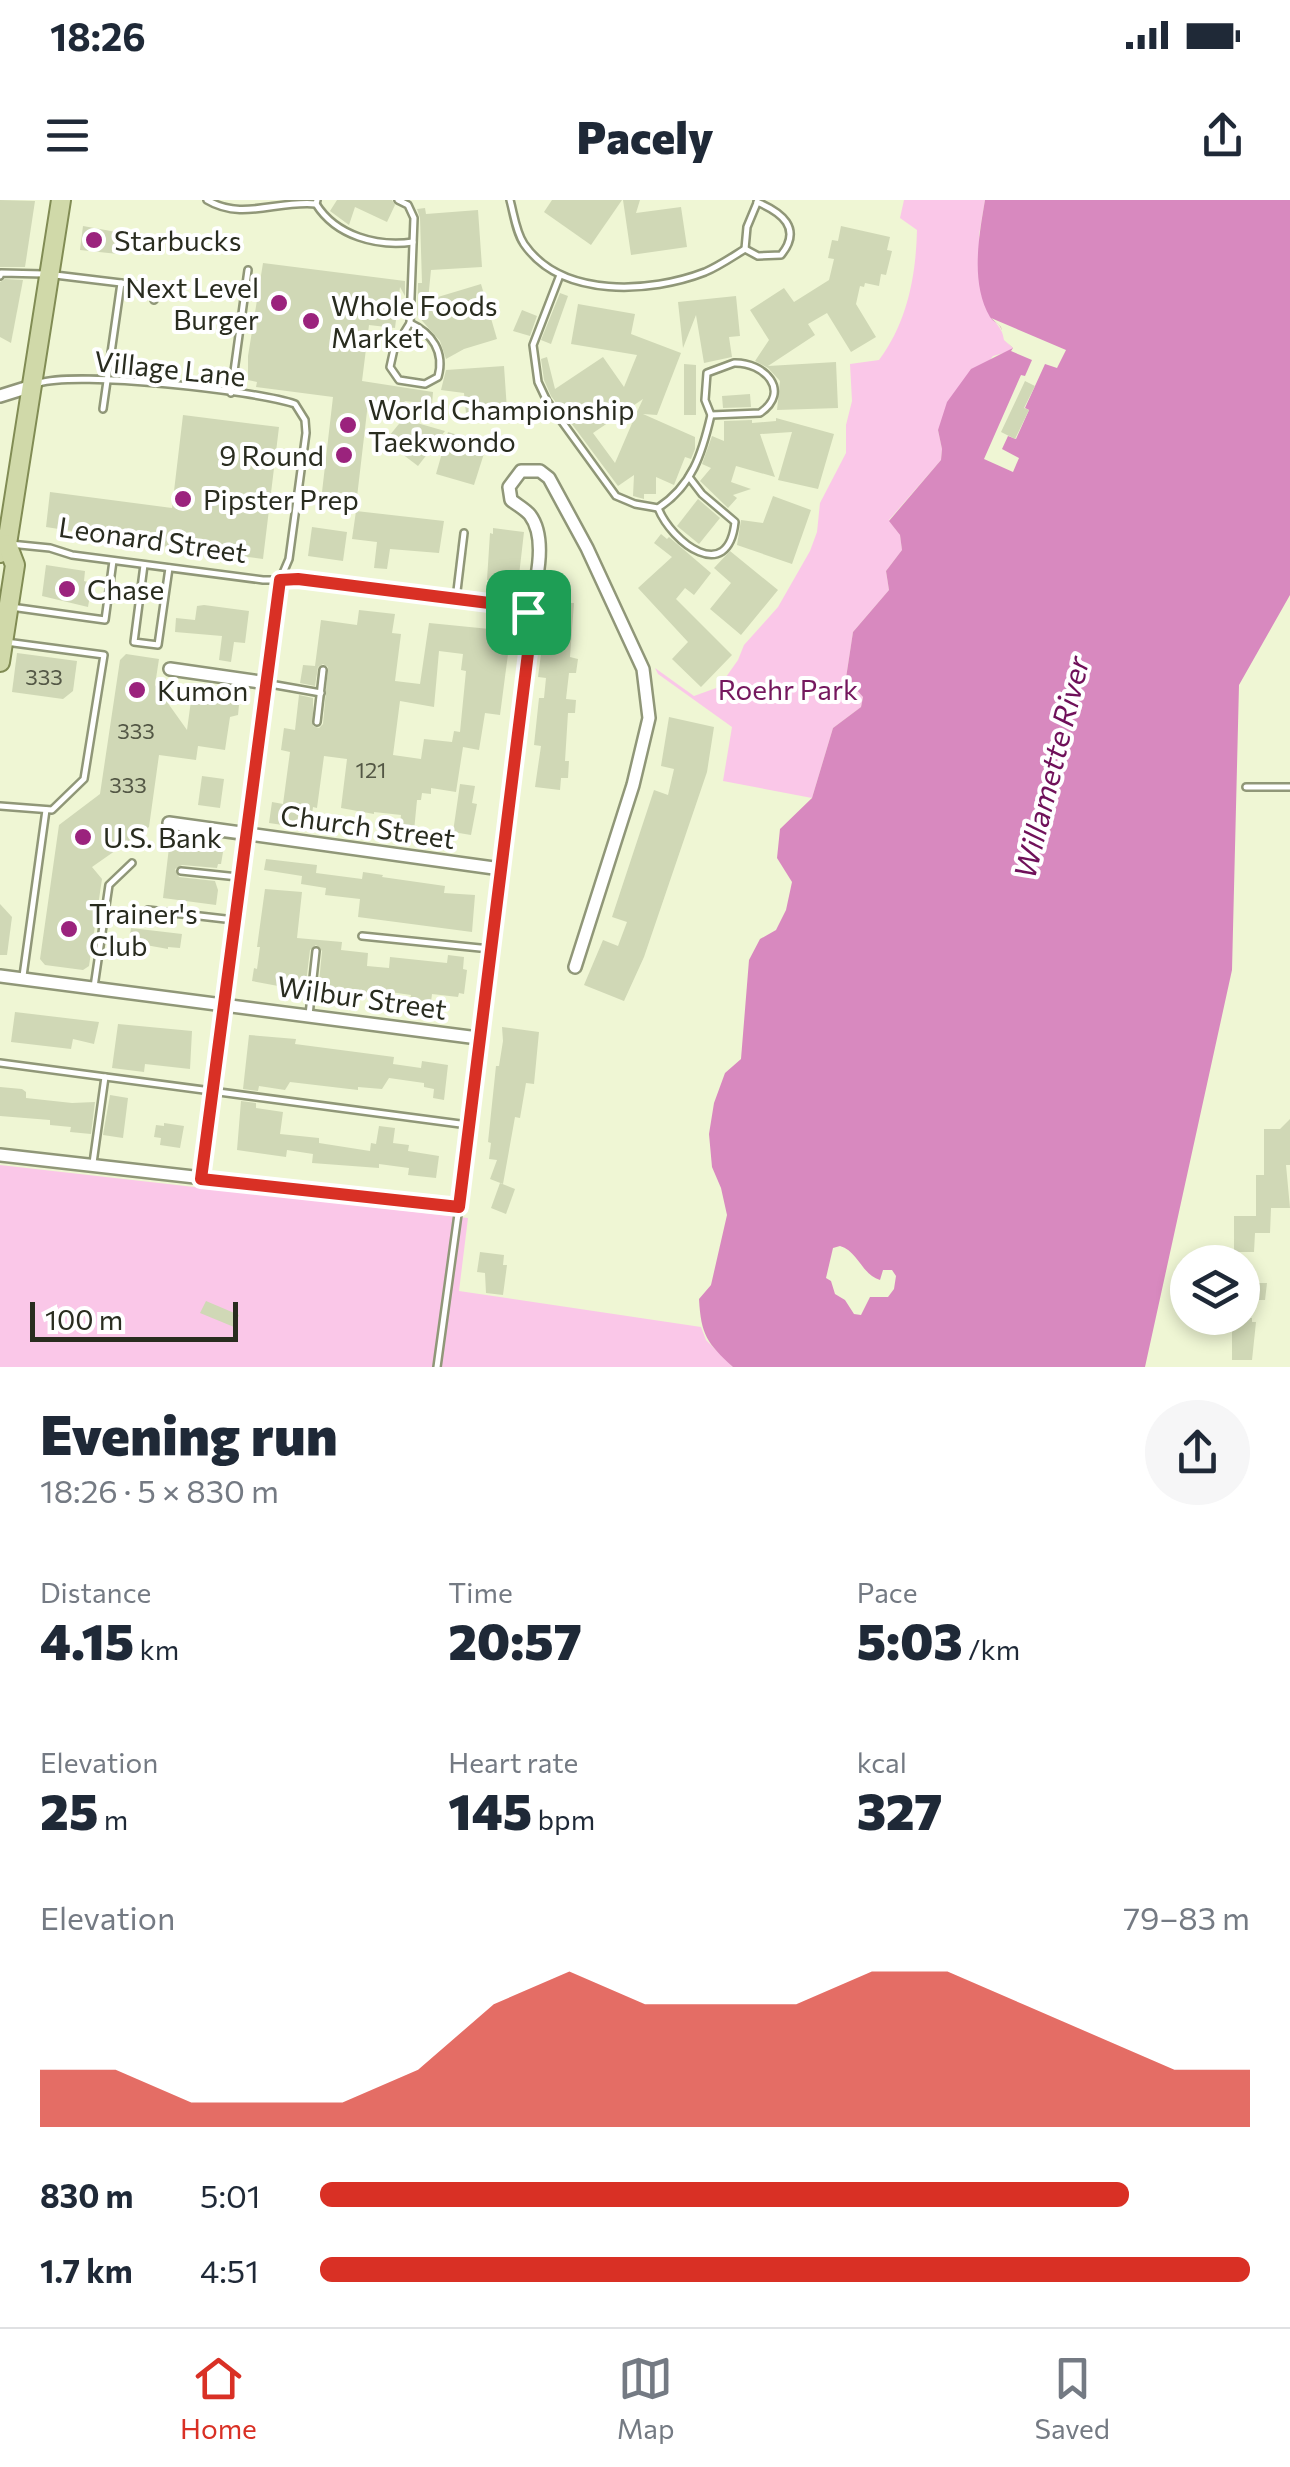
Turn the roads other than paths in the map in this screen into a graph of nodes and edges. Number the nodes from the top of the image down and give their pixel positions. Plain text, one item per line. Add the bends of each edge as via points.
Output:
1 (61, 200) edge
2 (207, 200) edge
3 (398, 200) edge
4 (510, 200) edge
5 (757, 201) edge
6 (316, 202) edge
7 (415, 242) junction
8 (745, 249) junction
9 (248, 270) dead end
10 (49, 274) junction
11 (560, 275) junction
12 (0, 276) edge
13 (120, 283) junction
14 (154, 300) dead end
15 (410, 324) junction
16 (106, 380) junction
17 (32, 386) junction
18 (231, 393) junction
19 (0, 396) edge
20 (102, 409) dead end
21 (711, 415) junction
22 (689, 477) junction
23 (658, 508) junction
24 (464, 533) dead end
25 (4, 548) edge
26 (113, 561) junction
27 (144, 564) junction
28 (169, 568) junction
29 (280, 580) junction
30 (456, 599) junction
31 (8, 606) junction
32 (528, 612) junction
33 (3, 642) junction
34 (0, 662) edge
35 (170, 669) dead end
36 (324, 670) dead end
37 (266, 683) junction
38 (321, 693) junction
39 (317, 722) dead end
40 (1290, 786) edge
41 (1246, 787) dead end
42 (0, 806) edge
43 (46, 810) junction
44 (169, 823) dead end
45 (247, 835) junction
46 (132, 863) dead end
47 (501, 869) junction
48 (182, 871) dead end
49 (242, 877) junction
50 (148, 910) dead end
51 (236, 920) junction
52 (362, 936) dead end
53 (490, 949) junction
54 (316, 950) dead end
55 (575, 967) dead end
56 (0, 976) edge
57 (22, 978) junction
58 (94, 988) junction
59 (225, 1004) junction
60 (309, 1015) junction
61 (478, 1038) junction
62 (0, 1063) edge
63 (105, 1077) junction
64 (214, 1092) junction
65 (470, 1125) junction
66 (0, 1154) edge
67 (93, 1166) junction
68 (201, 1179) junction
69 (459, 1207) junction
70 (438, 1367) edge

1 - 10 main road
2 - 6 lane via 229,211
3 - 7 lane via 414,218
4 - 11 lane via 525,246
5 - 8 lane
5 - 8 lane via 780,212 789,228 788,246 769,258
6 - 7 lane via 334,228 392,245
7 - 15 lane
8 - 11 lane via 706,272 654,286
9 - 18 lane
10 - 12 lane
10 - 13 lane
10 - 17 main road
11 - 23 lane via 533,345 542,392 616,496
13 - 14 lane via 156,288
13 - 16 lane
15 - 15 lane via 430,336 440,356 438,376 426,384 399,380 390,366
16 - 17 lane, Village Lane via 57,378
16 - 18 lane, Village Lane
16 - 20 lane
17 - 19 street
17 - 25 main road
18 - 29 lane, Village Lane via 286,401 301,411 306,433 289,560
21 - 21 lane via 768,408 768,374 749,363 713,369 704,385
21 - 22 lane
22 - 23 lane
22 - 23 lane via 735,522 722,553 701,553 673,533
24 - 30 lane
25 - 26 lane, Leonard Street
25 - 31 main road via 15,564
26 - 27 lane, Leonard Street
26 - 31 lane via 105,620
27 - 28 lane, Leonard Street
27 - 28 lane via 134,642 158,645
28 - 29 lane, Leonard Street
29 - 30 street, Leonard Street
29 - 37 street
30 - 32 street, Leonard Street
31 - 33 main road
32 - 47 street via 532,632
32 - 55 street via 537,532 509,488 514,476 534,470 549,478 616,608 643,669 649,718
33 - 34 main road
33 - 43 lane via 104,655 84,779
35 - 37 street
36 - 38 lane
37 - 38 lane
37 - 45 street
38 - 39 lane
40 - 41 lane
42 - 43 lane
43 - 57 lane
44 - 45 street, Church Street
45 - 47 street, Church Street
45 - 49 street
46 - 58 lane via 110,885
47 - 53 street
48 - 49 lane
49 - 51 street
50 - 51 lane
51 - 59 street
52 - 53 lane
53 - 61 street
54 - 60 lane
56 - 57 street, Wilbur Street
57 - 58 street, Wilbur Street
58 - 59 street, Wilbur Street
59 - 60 street, Wilbur Street
59 - 64 street
60 - 61 street, Wilbur Street
61 - 65 street
62 - 63 lane
63 - 64 lane
63 - 67 lane
64 - 65 lane
64 - 68 street
65 - 69 street
66 - 67 street
67 - 68 street
68 - 69 street
69 - 70 lane

